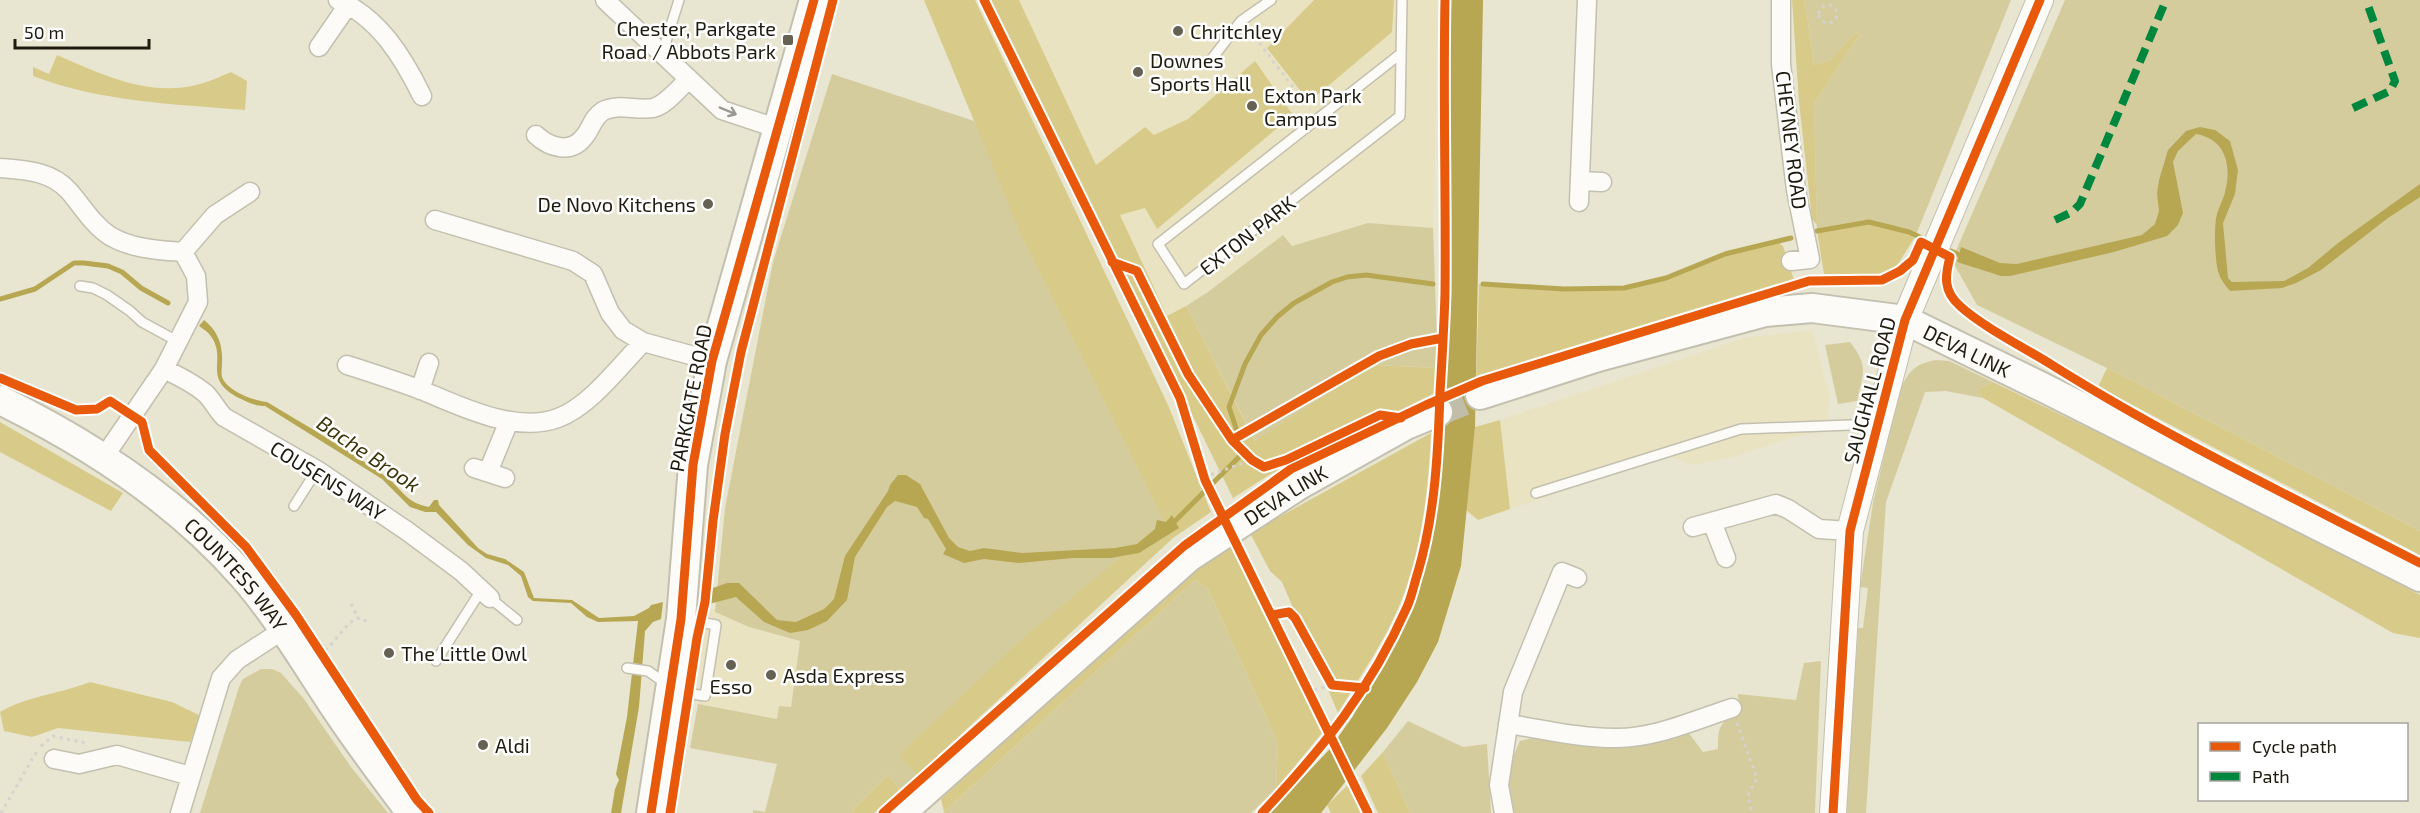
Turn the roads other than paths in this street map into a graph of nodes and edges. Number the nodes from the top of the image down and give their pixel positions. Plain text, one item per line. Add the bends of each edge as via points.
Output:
1 (605, 0) edge
2 (679, 0) edge
3 (814, 0) edge
4 (1272, 0) edge
5 (1402, 0) edge
6 (1587, 0) edge
7 (1781, 0) edge
8 (2040, 0) edge
9 (343, 2) edge
10 (319, 47) dead end
11 (662, 54) junction
12 (1400, 55) junction
13 (1211, 60) dead end
14 (689, 79) junction
15 (422, 96) dead end
16 (776, 128) junction
17 (536, 135) dead end
18 (0, 168) edge
19 (1580, 181) junction
20 (1602, 182) dead end
21 (250, 192) dead end
22 (1579, 202) dead end
23 (435, 220) dead end
24 (183, 252) junction
25 (1791, 261) dead end
26 (80, 285) dead end
27 (1905, 320) junction
28 (177, 341) junction
29 (643, 342) junction
30 (712, 361) junction
31 (429, 363) dead end
32 (347, 364) dead end
33 (164, 369) junction
34 (420, 390) junction
35 (1480, 395) tunnel mouth
36 (0, 400) edge
37 (1438, 412) tunnel mouth
38 (509, 421) junction
39 (1878, 424) junction
40 (104, 457) junction
41 (317, 470) junction
42 (489, 473) dead end
43 (1536, 493) dead end
44 (294, 506) dead end
45 (1712, 522) junction
46 (1693, 528) dead end
47 (1850, 531) junction
48 (1726, 558) dead end
49 (2420, 577) edge
50 (1577, 578) dead end
51 (486, 593) junction
52 (517, 620) dead end
53 (283, 630) junction
54 (436, 661) dead end
55 (627, 668) dead end
56 (669, 691) junction
57 (1731, 708) road end
58 (1508, 724) junction
59 (54, 759) dead end
60 (190, 776) junction
61 (180, 813) edge
62 (411, 813) edge
63 (651, 813) edge
64 (901, 813) edge
65 (1504, 813) edge
66 (1833, 813) edge

1 - 11 street
2 - 11 lane
3 - 16 main road, PARKGATE ROAD
4 - 13 lane via 1242,21
5 - 12 lane, EXTON PARK
6 - 19 street
7 - 25 street, CHEYNEY ROAD via 1781,64 1796,190 1810,259
8 - 27 street, SAUGHALL ROAD
9 - 10 street
9 - 15 street via 382,31 407,64
11 - 14 street
12 - 12 lane, EXTON PARK via 1400,116 1184,284 1158,244
14 -> 16 street via 722,110
14 - 17 street via 654,108 602,111 576,145 558,148
16 - 30 main road, PARKGATE ROAD
18 - 24 street via 48,175 68,190 83,211 109,235 126,243
19 - 20 street
19 - 22 street
21 - 24 street via 214,215
23 - 29 street via 584,267 593,274 610,313 623,330
24 - 28 street via 196,276 198,302
26 - 28 lane via 107,294 141,322
27 - 35 main road, DEVA LINK via 1812,308 1765,312 1598,357
27 - 39 street, SAUGHALL ROAD
27 - 49 main road, DEVA LINK
28 - 33 street
29 - 30 street
29 - 38 street via 578,407 557,418
30 - 56 main road, PARKGATE ROAD via 693,465 681,619
31 - 34 street
32 - 34 street
33 - 40 street
33 - 41 street, COUSENS WAY via 209,396 224,417
34 - 38 street via 461,408
36 - 40 main road, COUNTESS WAY
37 - 64 main road, DEVA LINK via 1406,425 1299,486 1189,557
38 - 42 street
39 - 43 lane via 1740,429
39 - 47 street, SAUGHALL ROAD
40 - 53 main road, COUNTESS WAY via 206,537
41 - 44 lane
41 - 51 street, COUSENS WAY via 407,531
45 - 46 street
45 - 47 street via 1776,504 1819,529
45 - 48 street
47 - 66 street, SAUGHALL ROAD
50 - 58 street via 1562,572 1513,692
51 - 52 lane
51 - 54 lane
53 - 60 street via 237,660 221,678
53 - 62 main road, COUNTESS WAY
55 - 56 lane via 648,671 665,683
56 - 63 main road, PARKGATE ROAD
57 - 58 street via 1652,733 1616,738
58 - 65 street via 1499,785
59 - 60 street via 79,764 117,755
60 - 61 street

